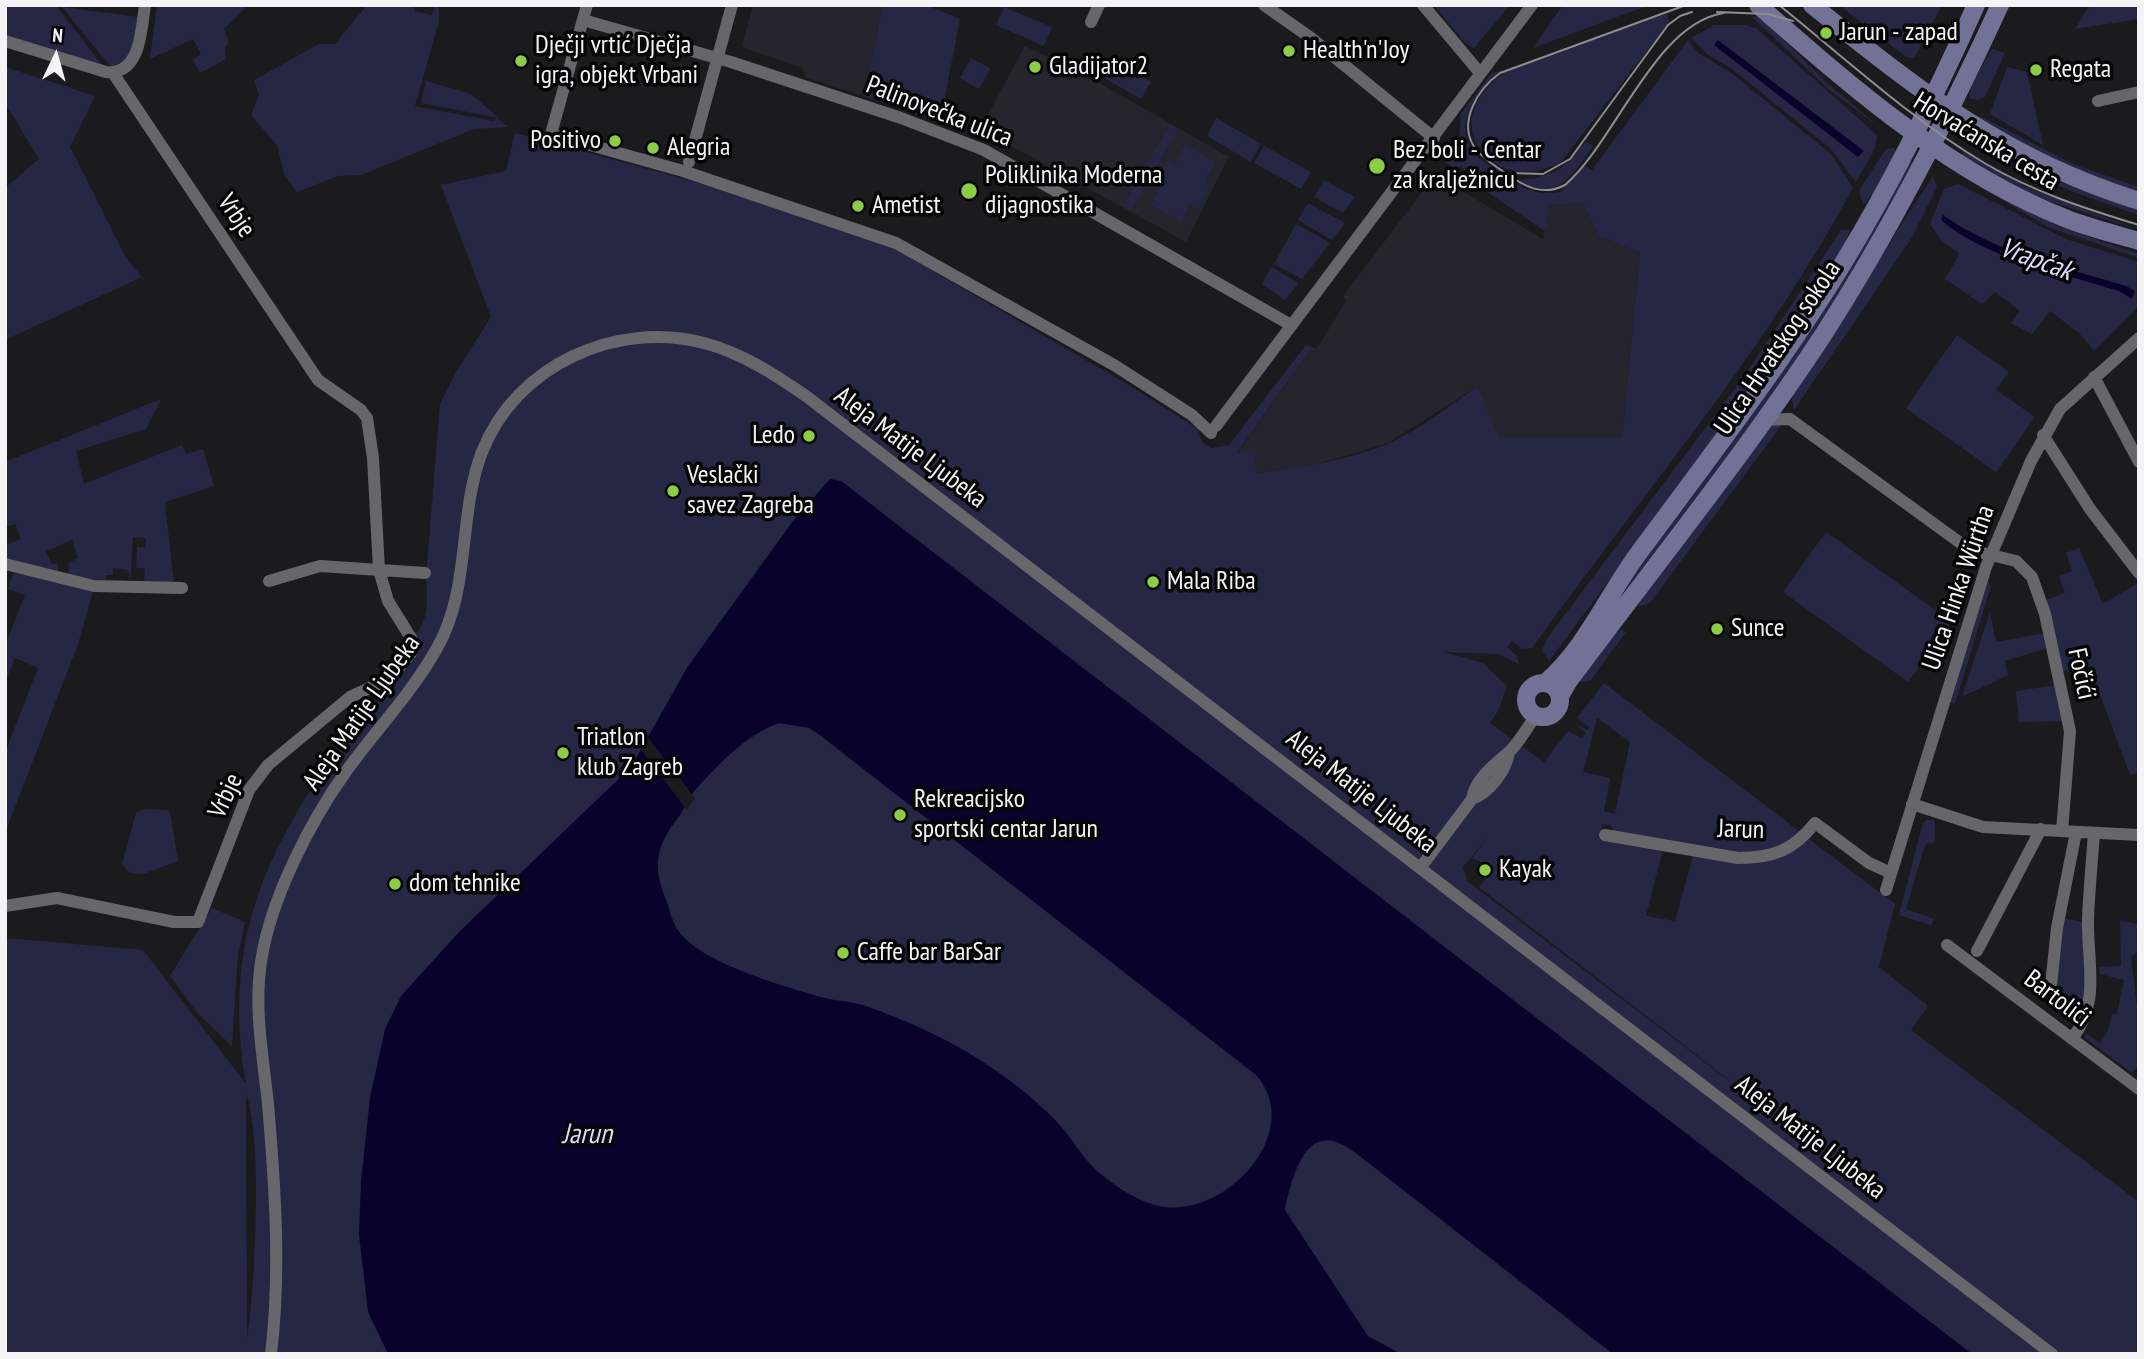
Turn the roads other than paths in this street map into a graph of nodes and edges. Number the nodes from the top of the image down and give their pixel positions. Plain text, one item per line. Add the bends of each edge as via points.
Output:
1 (145, 5) edge
2 (587, 5) edge
3 (732, 5) edge
4 (1098, 5) edge
5 (1264, 5) edge
6 (1423, 5) edge
7 (1532, 5) edge
8 (1758, 5) edge
9 (1812, 5) edge
10 (1976, 5) edge
11 (2000, 5) edge
12 (583, 20) junction
13 (1091, 22) dead end
14 (5, 41) edge
15 (717, 57) junction
16 (113, 72) junction
17 (1480, 73) junction
18 (2139, 92) edge
19 (1933, 99) junction
20 (2098, 101) dead end
21 (1950, 111) junction
22 (1915, 135) junction
23 (1434, 138) junction
24 (1931, 146) junction
25 (689, 162) dead end
26 (2139, 201) edge
27 (2139, 241) edge
28 (1291, 325) junction
29 (2139, 338) edge
30 (2094, 377) junction
31 (1783, 393) junction
32 (1790, 419) junction
33 (1763, 420) junction
34 (2043, 435) junction
35 (2137, 455) edge
36 (1990, 555) junction
37 (5, 564) edge
38 (379, 570) junction
39 (425, 573) dead end
40 (2139, 573) edge
41 (270, 581) dead end
42 (182, 588) dead end
43 (1545, 683) junction
44 (1560, 696) junction
45 (1536, 716) junction
46 (1912, 804) junction
47 (2041, 830) junction
48 (2062, 831) junction
49 (2076, 832) junction
50 (2094, 833) junction
51 (1605, 835) dead end
52 (2139, 835) edge
53 (1421, 867) junction
54 (1891, 873) junction
55 (1886, 890) dead end
56 (5, 906) edge
57 (1947, 945) dead end
58 (1977, 951) dead end
59 (2050, 995) dead end
60 (2072, 1039) junction
61 (2139, 1089) edge
62 (271, 1354) edge
63 (2052, 1354) edge

1 - 16 street via 134,57 124,69
2 - 12 street
3 - 15 street
4 - 13 street
5 - 23 street
6 - 17 street
7 - 17 street
8 - 22 street, Horvaćanska cesta
9 - 19 street, Horvaćanska cesta
10 - 19 street, Ulica Hrvatskog sokola
11 - 21 street, Ulica Hrvatskog sokola
12 - 15 street, Palinovečka ulica
12 - 28 street via 551,134 683,171 896,243 1114,365 1213,429
14 - 16 street
15 - 25 street
15 - 28 street, Palinovečka ulica via 984,150
16 - 38 street, Vrbje via 318,380 367,418
17 - 23 street
18 - 20 street
19 - 21 street, Horvaćanska cesta
19 - 22 street, Ulica Hrvatskog sokola
21 - 24 street, Ulica Hrvatskog sokola
21 - 26 street, Horvaćanska cesta via 2031,159 2084,184
22 - 24 street, Horvaćanska cesta
22 - 43 street, Ulica Hrvatskog sokola via 1844,262 1787,350 1621,576 1587,632
23 - 28 street
24 - 27 street, Horvaćanska cesta via 2058,215
24 - 31 street, Ulica Hrvatskog sokola via 1875,251
29 - 30 street, Ulica Hinka Würtha
30 - 34 street, Ulica Hinka Würtha via 2060,409
30 - 35 street
31 - 32 street
31 - 33 street, Ulica Hrvatskog sokola
32 - 33 street
32 - 36 street, Fočići via 1970,550
33 - 44 street, Ulica Hrvatskog sokola
34 - 36 street, Ulica Hinka Würtha
34 - 40 street via 2090,509
36 - 46 street, Ulica Hinka Würtha
36 - 48 street, Fočići via 2013,559 2025,569 2045,614 2070,731
37 - 42 street via 94,586
38 - 39 street
38 - 41 street via 320,566
38 - 56 street, Vrbje via 388,601 411,638 411,653 389,679 350,697 268,765 249,790 198,922 174,922 57,898
43 - 44 street via 1555,687
43 - 45 street via 1535,685 1526,698
44 - 45 street via 1554,714
45 - 53 street via 1476,787 1472,799
46 - 47 street via 1983,827
46 - 54 street, Ulica Hinka Würtha
47 - 48 street
47 - 58 street
48 - 49 street
49 - 50 street
49 - 59 street via 2057,928
50 - 52 street
50 - 60 street via 2088,922 2093,981 2083,1025
51 - 54 street, Jarun via 1754,858 1787,851 1815,824 1869,863
53 - 62 street, Aleja Matije Ljubeka via 775,374 708,344 675,338 632,338 584,351 555,365 525,388 492,431 475,472 458,583 444,637 343,776 312,827 267,936 259,990 274,1192
53 - 63 street, Aleja Matije Ljubeka
54 - 55 street, Ulica Hinka Würtha
57 - 60 street, Bartolići
60 - 61 street, Bartolići

